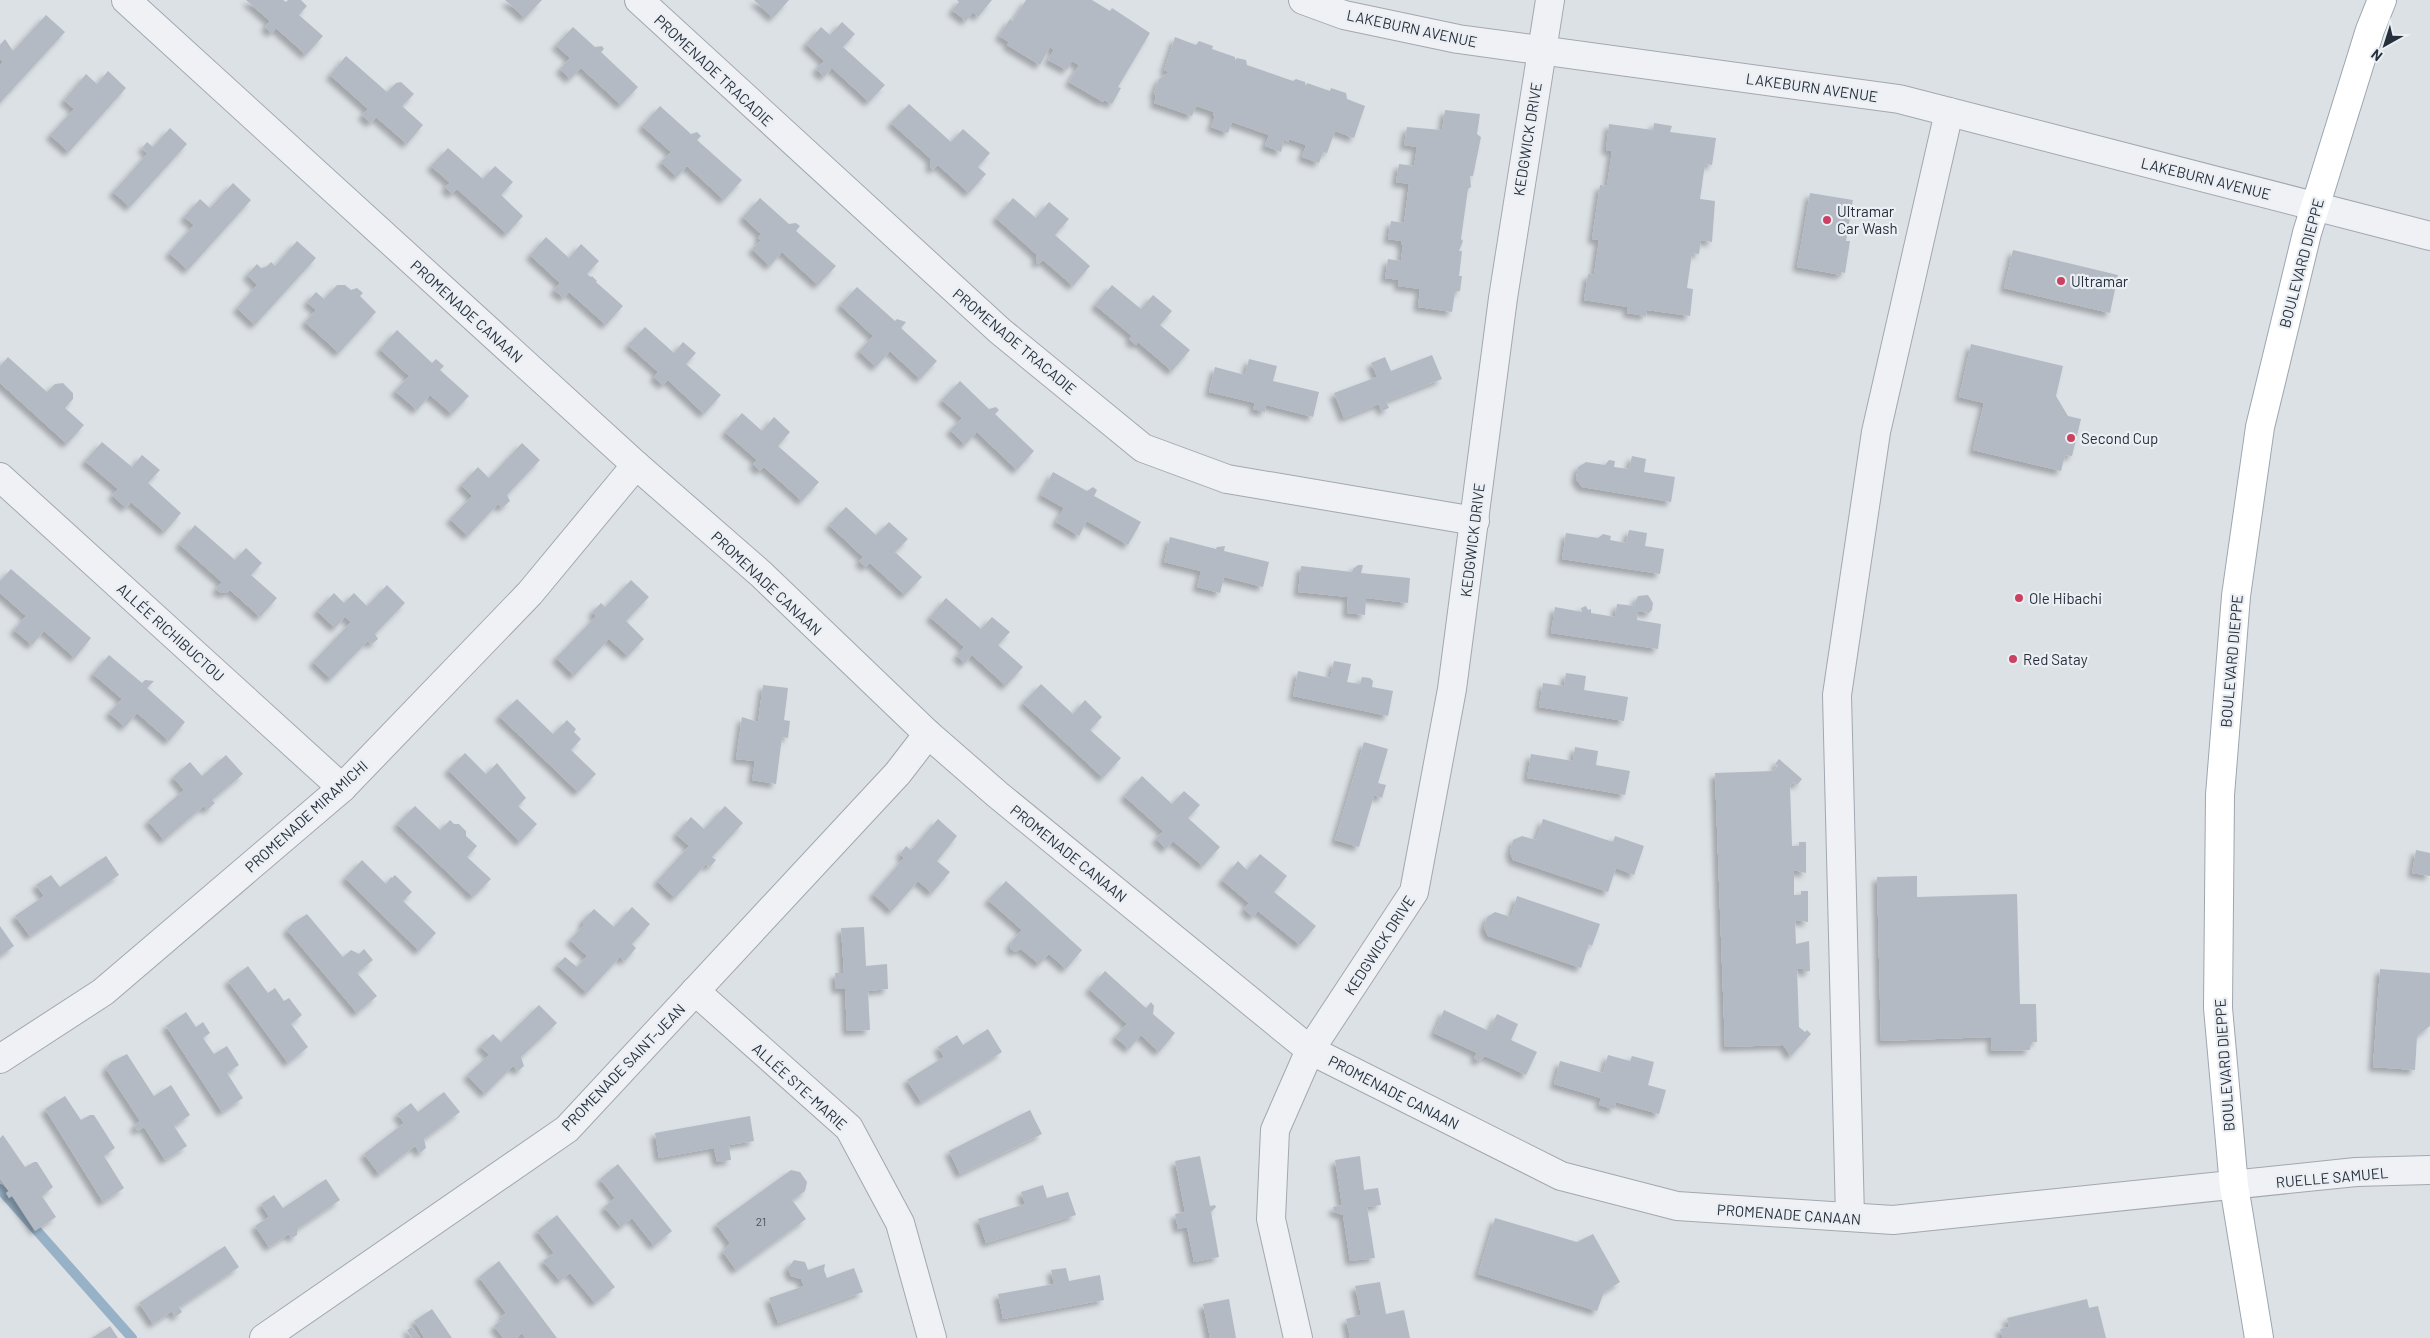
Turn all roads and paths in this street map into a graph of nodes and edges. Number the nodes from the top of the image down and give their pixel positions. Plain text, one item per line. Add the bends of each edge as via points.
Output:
1 (126, 0) edge
2 (639, 0) edge
3 (1303, 0) edge
4 (1550, 0) edge
5 (2382, 0) edge
6 (1541, 51) junction
7 (1949, 112) junction
8 (2316, 206) junction
9 (2430, 236) edge
10 (636, 465) junction
11 (0, 477) edge
12 (1475, 521) junction
13 (928, 734) junction
14 (342, 788) junction
15 (695, 991) junction
16 (1310, 1050) junction
17 (0, 1059) edge
18 (2430, 1170) edge
19 (2234, 1186) junction
20 (1850, 1217) junction
21 (264, 1338) edge
22 (932, 1338) edge
23 (1298, 1338) edge
24 (2259, 1338) edge

1 - 10 street, PROMENADE CANAAN
2 - 12 street, PROMENADE TRACADIE via 1000,332 1143,448 1227,479
3 - 6 street, LAKEBURN AVENUE via 1344,15 1458,39
4 - 6 street, KEDGWICK DRIVE
5 - 8 main road, BOULEVARD DIEPPE
6 - 7 street, LAKEBURN AVENUE via 1899,99
6 - 12 street, KEDGWICK DRIVE via 1503,298
7 - 8 street, LAKEBURN AVENUE
7 - 20 street via 1876,432 1836,695
8 - 9 street, LAKEBURN AVENUE
8 - 19 main road, BOULEVARD DIEPPE via 2260,427 2236,596 2220,795 2218,1008
10 - 13 street, PROMENADE CANAAN via 761,574
10 - 14 street, PROMENADE MIRAMICHI via 530,593
11 - 14 street, ALLÉE RICHIBUCTOU
12 - 16 street, KEDGWICK DRIVE via 1452,689 1414,892
13 - 15 street, PROMENADE SAINT-JEAN via 898,773
13 - 16 street, PROMENADE CANAAN
14 - 17 street, PROMENADE MIRAMICHI via 103,992
15 - 21 street, PROMENADE SAINT-JEAN via 567,1129
15 - 22 street, ALLÉE STE-MARIE via 849,1128 900,1223
16 - 20 street, PROMENADE CANAAN via 1561,1176 1677,1206
16 - 23 street, KEDGWICK DRIVE via 1275,1130 1271,1219
18 - 19 street, RUELLE SAMUEL via 2356,1172
19 - 20 street, PROMENADE CANAAN via 1893,1220
19 - 24 main road, BOULEVARD DIEPPE

